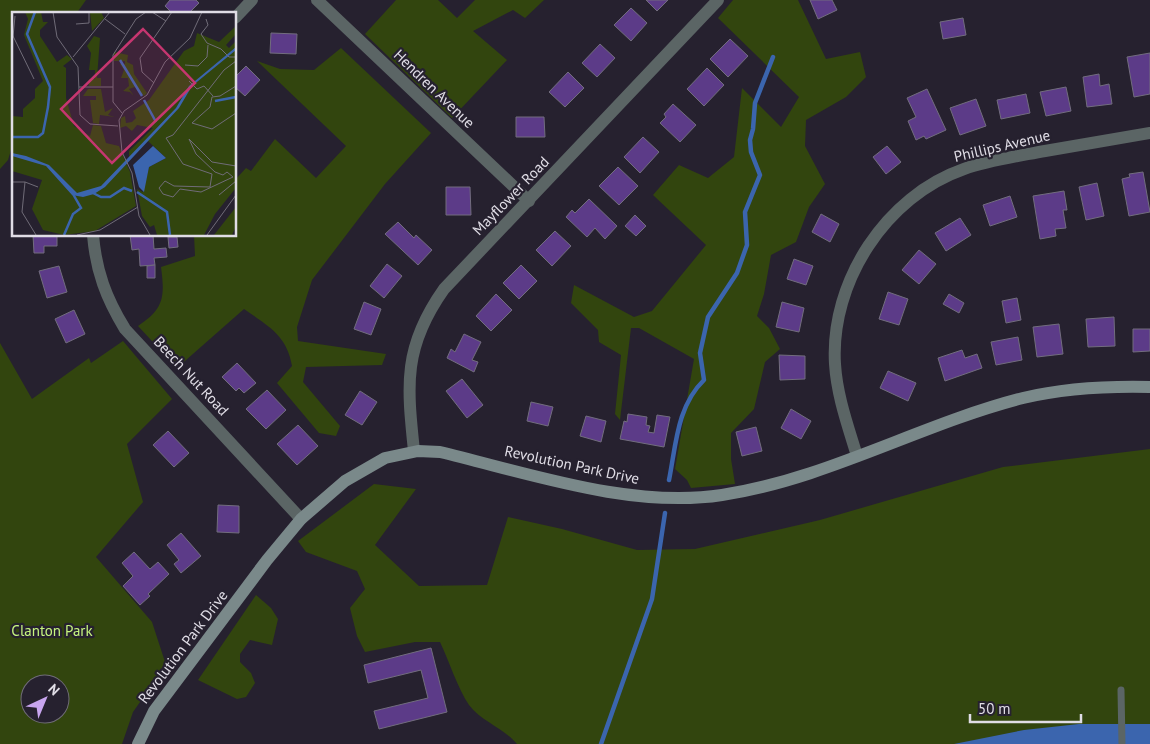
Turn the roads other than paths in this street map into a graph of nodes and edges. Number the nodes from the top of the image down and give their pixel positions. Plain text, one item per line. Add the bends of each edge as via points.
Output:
1 (252, 0) edge
2 (317, 0) edge
3 (718, 0) edge
4 (236, 17) edge
5 (1150, 134) edge
6 (529, 201) junction
7 (93, 236) edge
8 (1150, 387) edge
9 (414, 451) junction
10 (857, 456) junction
11 (301, 519) junction
12 (1121, 690) dead end
13 (138, 744) edge
14 (1122, 744) edge

1 - 4 street
2 - 6 street, Hendren Avenue
3 - 6 street, Mayflower Road
5 - 10 street, Phillips Avenue via 1019,156 964,169 927,187 886,223 854,271 843,299 836,339 836,374
6 - 9 street, Mayflower Road via 444,289 423,321 409,369
7 - 11 street, Beech Nut Road via 101,284 125,328
8 - 10 street, Revolution Park Drive via 1084,388 1024,398 984,409
9 - 10 street, Revolution Park Drive via 440,452 623,494 681,498 758,488
9 - 11 street, Revolution Park Drive via 395,454 370,465
11 - 13 street, Revolution Park Drive via 154,711
12 - 14 lane

